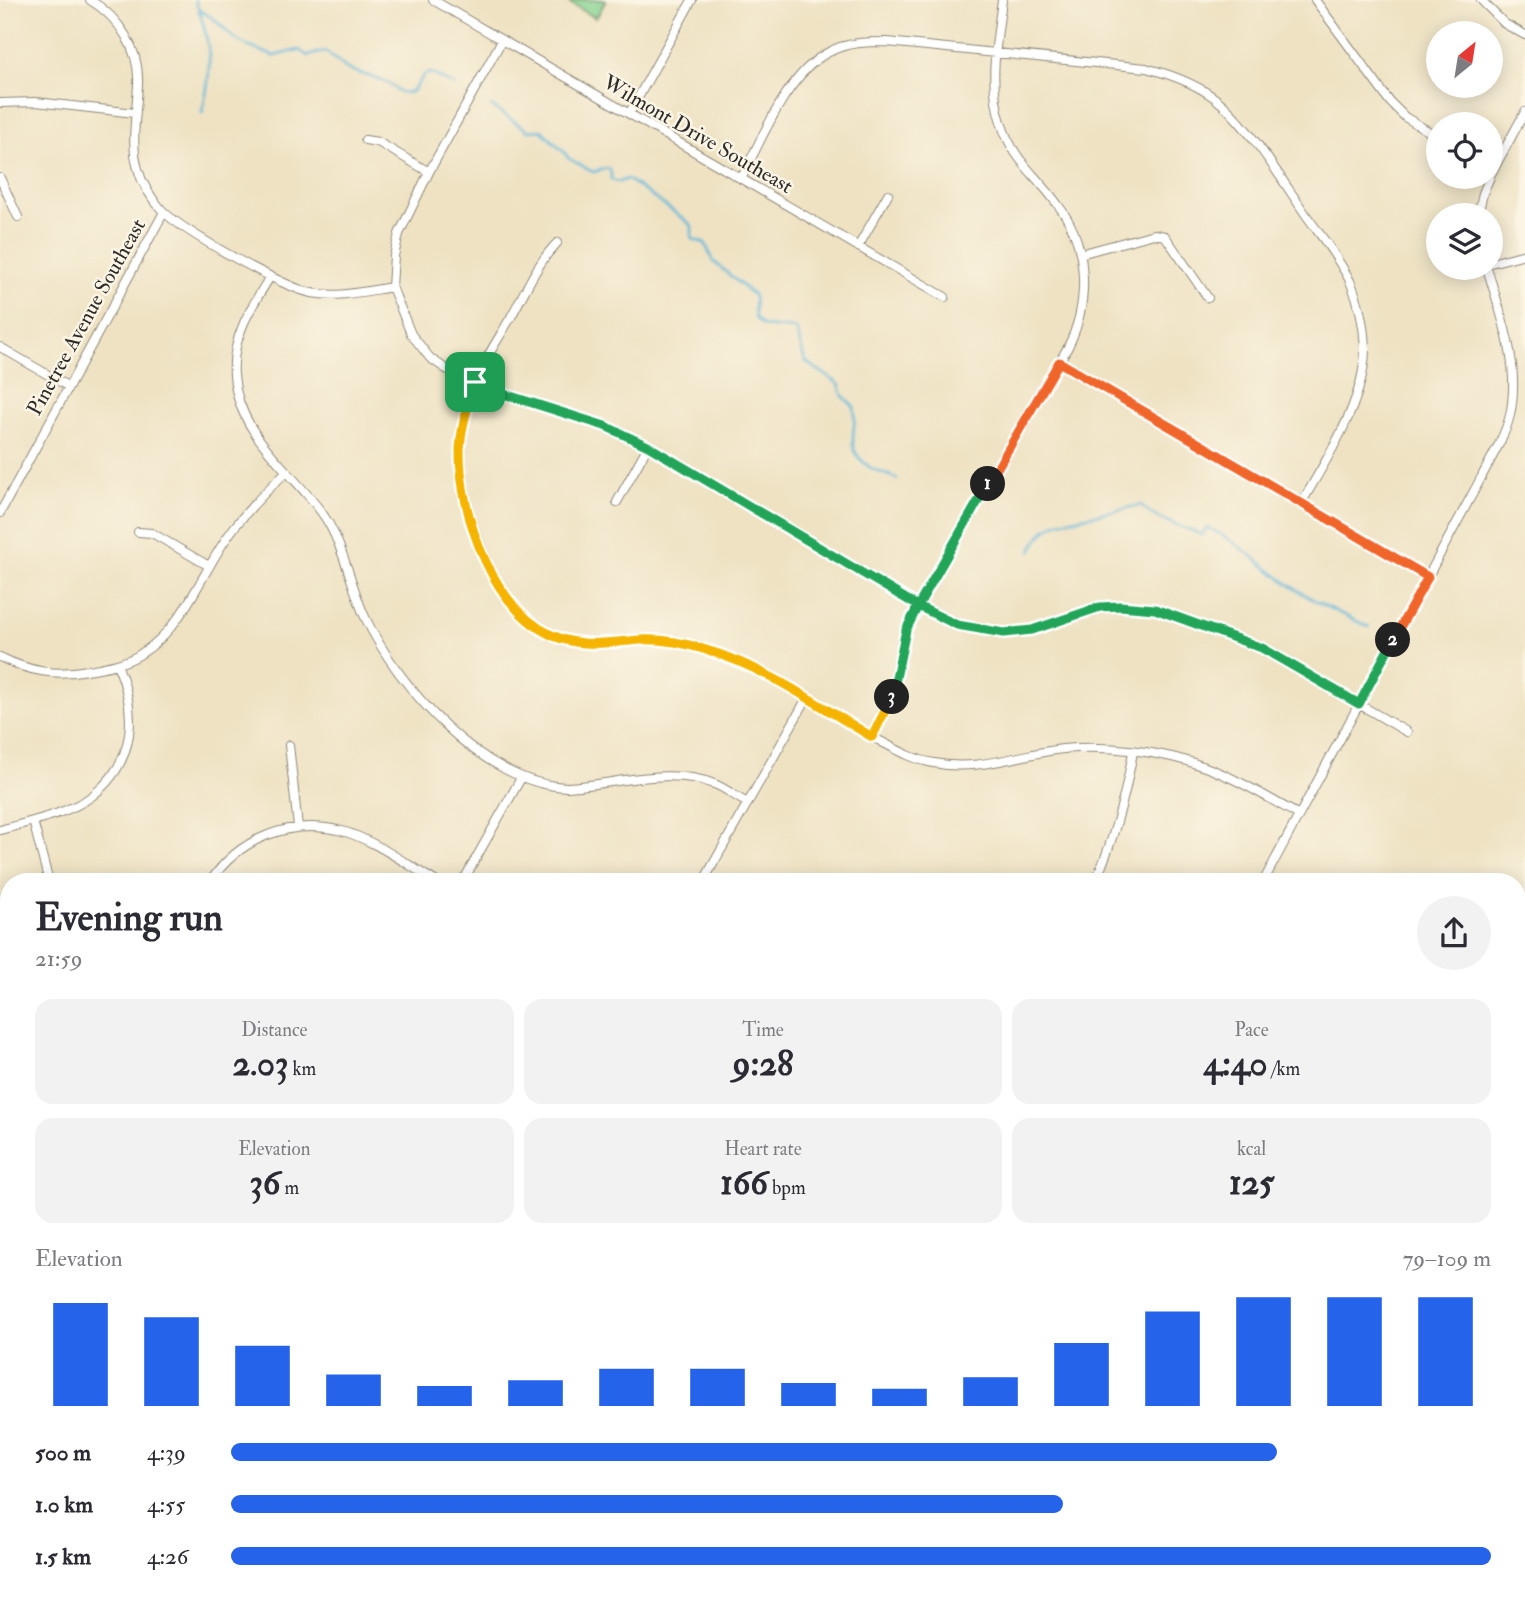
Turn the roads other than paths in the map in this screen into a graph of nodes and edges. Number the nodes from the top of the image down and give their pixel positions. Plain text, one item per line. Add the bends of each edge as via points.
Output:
1 (90, 0) edge
2 (433, 0) edge
3 (692, 0) edge
4 (1002, 0) edge
5 (1315, 0) edge
6 (1481, 0) edge
7 (1525, 35) edge
8 (502, 40) junction
9 (996, 54) junction
10 (0, 103) edge
11 (1525, 112) edge
12 (135, 113) junction
13 (629, 114) junction
14 (1426, 130) edge
15 (365, 140) dead end
16 (1503, 151) edge
17 (429, 172) junction
18 (0, 178) edge
19 (741, 179) junction
20 (888, 194) dead end
21 (164, 212) junction
22 (18, 217) dead end
23 (557, 243) dead end
24 (858, 247) junction
25 (1080, 254) junction
26 (1525, 254) edge
27 (1503, 260) edge
28 (270, 277) junction
29 (1491, 280) edge
30 (392, 287) junction
31 (944, 297) dead end
32 (1208, 298) dead end
33 (0, 347) edge
34 (1059, 362) junction
35 (475, 382) junction
36 (69, 387) junction
37 (648, 446) junction
38 (286, 472) junction
39 (4, 496) edge
40 (617, 502) dead end
41 (1301, 504) junction
42 (0, 513) edge
43 (138, 532) dead end
44 (209, 566) junction
45 (1428, 577) junction
46 (918, 606) junction
47 (0, 657) edge
48 (117, 664) junction
49 (807, 698) junction
50 (1359, 704) junction
51 (1407, 732) dead end
52 (872, 737) junction
53 (289, 745) dead end
54 (1133, 752) junction
55 (521, 778) junction
56 (748, 803) junction
57 (1299, 815) junction
58 (33, 821) junction
59 (298, 827) junction
60 (0, 830) edge
61 (47, 873) edge
62 (216, 873) edge
63 (422, 873) edge
64 (468, 873) edge
65 (708, 873) edge
66 (1098, 873) edge
67 (1268, 873) edge

1 - 12 street via 116,21 135,56 139,82
2 - 8 street, Wilmont Drive Southeast
3 - 13 street
4 - 9 street
5 - 14 street via 1390,102
6 - 7 street via 1505,24
8 - 13 street, Wilmont Drive Southeast
8 - 17 street
9 - 19 street via 868,42 828,52 794,82
9 - 25 street via 996,102 1007,138 1022,164 1064,213
9 - 41 street via 1146,68 1205,92 1239,122 1338,261 1358,304 1364,365 1354,402
10 - 12 street via 36,102
11 - 16 street
12 - 21 street via 134,156 147,190
13 - 19 street, Wilmont Drive Southeast
15 - 17 street via 378,142
17 - 30 street via 398,234
18 - 22 street
19 - 24 street, Wilmont Drive Southeast
20 - 24 street
21 - 28 street
21 - 36 street, Pinetree Avenue Southeast
23 - 35 street
24 - 31 street, Wilmont Drive Southeast
25 - 32 street via 1154,234 1165,236
25 - 34 street via 1084,289 1080,318
26 - 27 street
28 - 30 street via 312,293 339,295
28 - 38 street via 242,327 234,375 252,433
29 - 45 street via 1513,368 1510,414
30 - 35 street via 422,349 446,369
33 - 36 street
34 - 41 street
34 - 46 street
35 - 37 street via 605,426
35 - 49 street via 461,436 465,499 496,582 519,614 561,639 586,644 654,640 699,648 753,667
36 - 39 street, Pinetree Avenue Southeast
37 - 40 street
37 - 46 street
38 - 44 street via 258,498
38 - 55 street via 326,519 364,614 396,671 458,736
39 - 42 street, Pinetree Avenue Southeast
41 - 45 street
43 - 44 street via 152,533
44 - 48 street via 163,637
45 - 50 street
46 - 50 street via 957,625 1004,633 1032,630 1100,607 1155,609 1262,648
46 - 52 street via 906,630 892,695
47 - 48 street via 42,673 65,674
48 - 58 street via 131,709 130,740 115,772 91,797
49 - 52 street
49 - 56 street
50 - 51 street
50 - 57 street
52 - 54 street via 918,759 960,767 1082,747
53 - 59 street
54 - 57 street via 1204,766
54 - 66 street via 1119,816
55 - 56 street via 567,787 692,778 716,784
55 - 64 street
56 - 65 street
57 - 67 street
58 - 60 street
58 - 61 street
59 - 62 street via 265,835 242,847
59 - 63 street via 343,831

